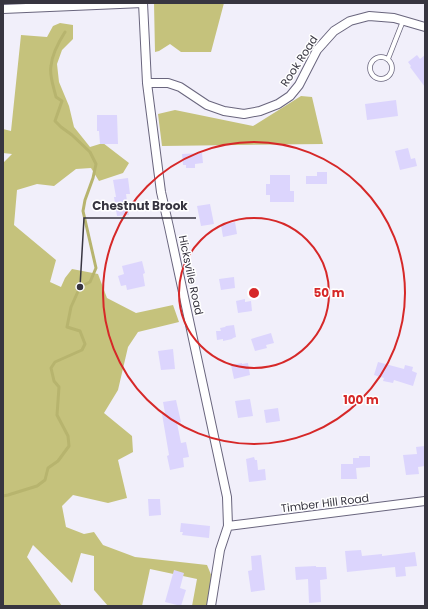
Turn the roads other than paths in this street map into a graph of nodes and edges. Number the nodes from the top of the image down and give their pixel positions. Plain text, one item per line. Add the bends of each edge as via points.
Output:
1 (143, 3) edge
2 (3, 8) edge
3 (403, 21) junction
4 (425, 27) edge
5 (388, 59) junction
6 (147, 83) junction
7 (425, 501) edge
8 (228, 526) junction
9 (211, 606) edge

1 - 2 street
1 - 6 street, Hicksville Road
3 - 4 street, Rook Road
3 - 5 lane
3 - 6 street, Rook Road via 369,16 350,21 334,31 318,50 290,96 260,111 244,114 224,111 207,105 180,87 168,83
5 - 5 lane via 392,66 389,76 382,79 372,74 370,64 375,58 382,56
6 - 8 street, Hicksville Road via 161,192 227,497
7 - 8 street, Timber Hill Road
8 - 9 street via 220,550

